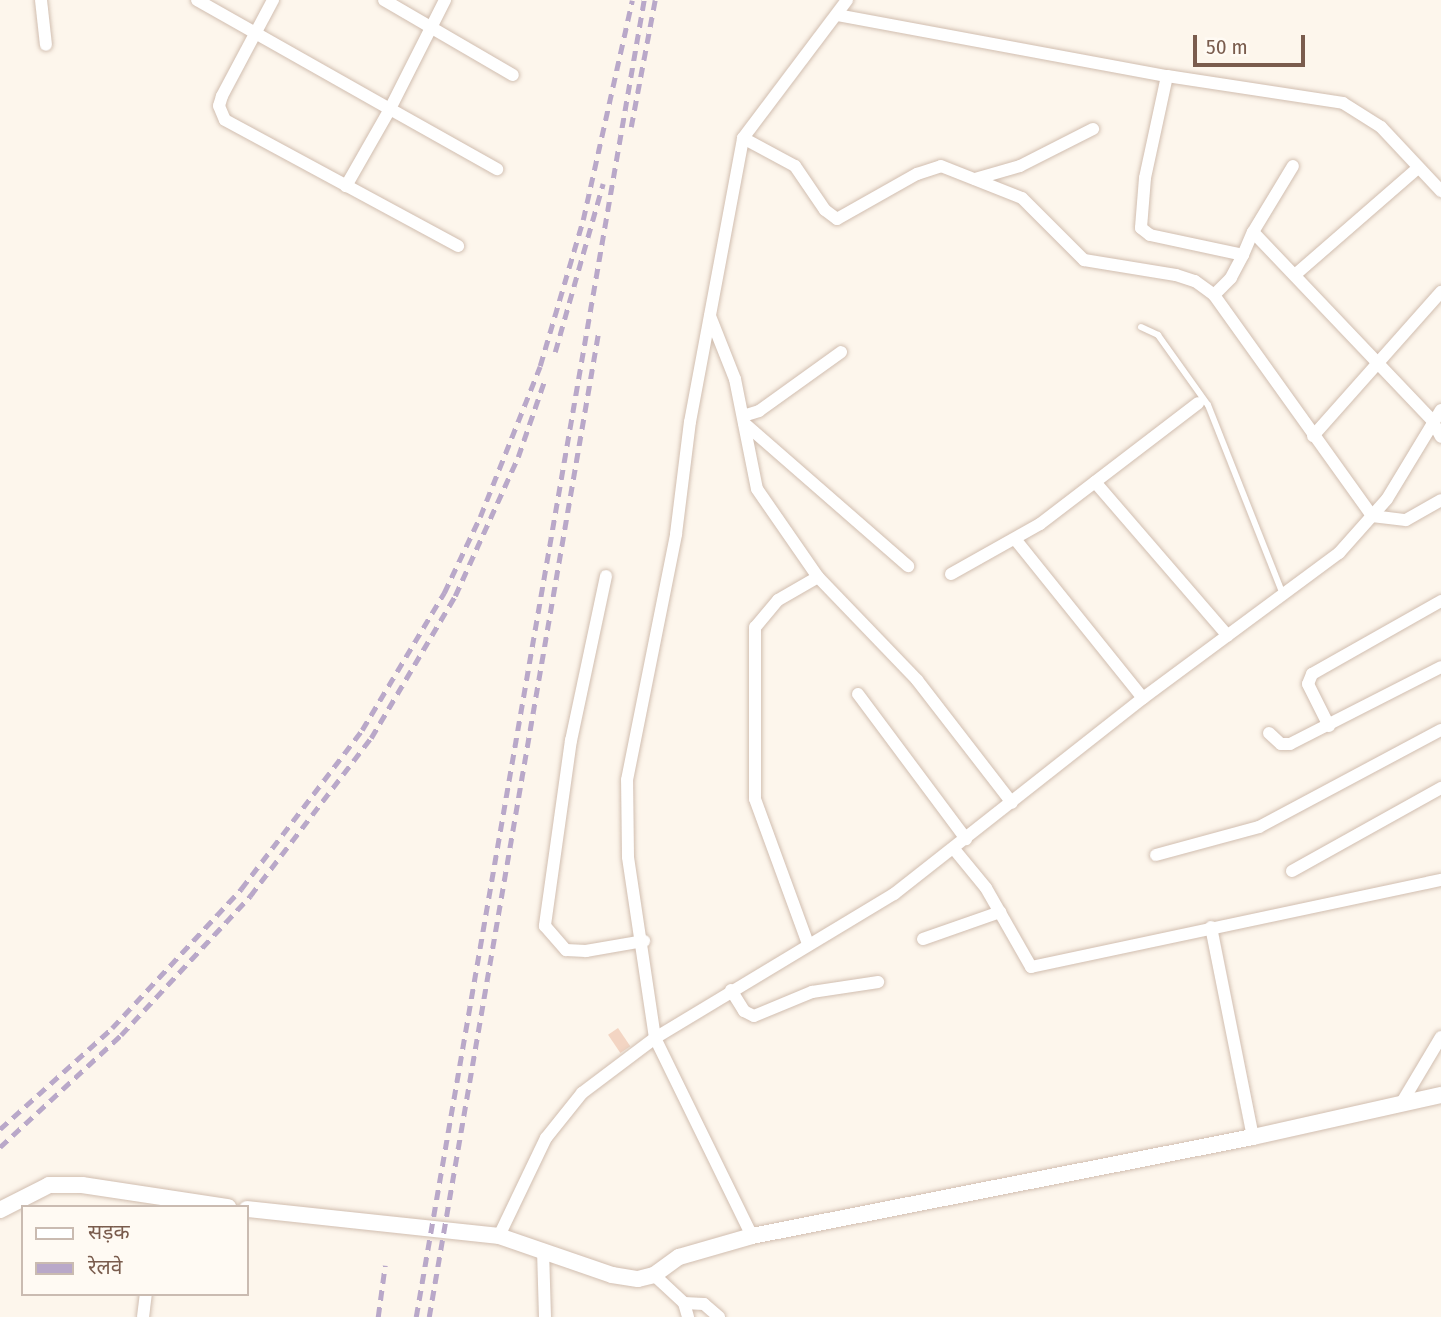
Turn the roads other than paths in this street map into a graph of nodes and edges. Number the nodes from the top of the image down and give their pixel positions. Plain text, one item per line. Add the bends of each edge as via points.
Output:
1 (41, 0) edge
2 (197, 0) edge
3 (273, 0) edge
4 (384, 0) edge
5 (445, 0) edge
6 (847, 0) edge
7 (837, 15) junction
8 (430, 28) junction
9 (255, 33) junction
10 (46, 45) dead end
11 (513, 75) dead end
12 (1167, 76) junction
13 (390, 109) junction
14 (1093, 129) dead end
15 (743, 138) junction
16 (1293, 166) dead end
17 (497, 169) dead end
18 (1417, 169) junction
19 (975, 179) junction
20 (346, 186) junction
21 (1441, 191) edge
22 (1253, 232) junction
23 (458, 246) dead end
24 (1243, 255) junction
25 (1296, 274) junction
26 (1441, 292) edge
27 (1214, 295) junction
28 (710, 316) junction
29 (1141, 327) dead end
30 (841, 352) dead end
31 (1378, 364) junction
32 (1198, 403) dead end
33 (1437, 415) edge
34 (744, 419) junction
35 (1312, 436) junction
36 (1441, 438) edge
37 (1095, 482) junction
38 (1441, 500) edge
39 (1372, 516) junction
40 (1015, 540) junction
41 (908, 566) dead end
42 (951, 574) dead end
43 (606, 576) dead end
44 (818, 577) junction
45 (1283, 594) junction
46 (1441, 601) edge
47 (1228, 636) junction
48 (1441, 667) edge
49 (858, 694) dead end
50 (1143, 698) junction
51 (1329, 726) junction
52 (1441, 730) edge
53 (1269, 733) dead end
54 (1441, 788) edge
55 (1012, 803) junction
56 (966, 839) junction
57 (954, 849) junction
58 (1156, 855) dead end
59 (1292, 871) dead end
60 (1441, 880) edge
61 (1000, 912) junction
62 (1211, 927) junction
63 (923, 939) dead end
64 (644, 941) junction
65 (808, 944) junction
66 (878, 982) dead end
67 (731, 990) junction
68 (1441, 1037) edge
69 (655, 1038) junction
70 (1441, 1095) edge
71 (1401, 1104) junction
72 (1253, 1137) junction
73 (158, 1202) edge
74 (200, 1205) edge
75 (248, 1209) edge
76 (0, 1210) edge
77 (499, 1236) junction
78 (751, 1236) junction
79 (543, 1250) junction
80 (654, 1275) junction
81 (146, 1296) edge
82 (684, 1303) junction
83 (143, 1317) edge
84 (545, 1317) edge
85 (688, 1317) edge
86 (719, 1317) edge

1 - 10 street
2 - 9 street
3 - 9 street
4 - 8 street
5 - 8 street
6 - 7 street
7 - 12 street
7 - 15 street
8 - 11 street
8 - 13 street
9 - 13 street
9 - 20 street via 222,96 220,113 225,120
12 - 18 street via 1342,103 1368,115
12 - 24 street via 1145,178 1141,228 1150,235
13 - 17 street
13 - 20 street
14 - 19 street via 1020,166
15 - 19 street via 794,166 825,210 837,219 930,168 954,169
15 - 28 street
16 - 22 street
18 - 21 street
18 - 25 street
19 - 27 street via 1032,205 1084,260 1175,275 1195,281
20 - 23 street
22 - 24 street
22 - 25 street
24 - 27 street via 1231,278
25 - 31 street
26 - 31 street
27 - 35 street via 1296,404
28 - 34 street via 727,350
28 - 64 street via 676,534 627,780 628,857
29 - 45 lane via 1158,335 1208,405
30 - 34 street
31 - 33 street
31 - 35 street
32 - 37 street
33 - 36 street
33 - 39 street
34 - 41 street
34 - 44 street via 764,505
35 - 39 street
37 - 40 street
37 - 47 street
38 - 39 street via 1406,520
39 - 45 street via 1339,553
40 - 42 street
40 - 50 street
43 - 64 street via 571,740 545,926 566,950
44 - 55 street via 917,680
44 - 65 street via 766,609 755,627 755,799
45 - 47 street
46 - 51 street via 1312,674 1308,684
47 - 50 street
48 - 51 street
49 - 56 street
50 - 55 street
51 - 53 street via 1290,744 1281,744
52 - 58 street via 1259,827
54 - 59 street
55 - 56 street
56 - 57 street
57 - 61 street
57 - 65 street via 894,894
60 - 62 street
61 - 62 street via 1031,967
61 - 63 street
62 - 72 street
64 - 69 street
65 - 67 street
66 - 67 street via 812,992 754,1016 744,1011
67 - 69 street
68 - 71 street
69 - 77 street via 582,1093 547,1138
69 - 78 street
70 - 71 street
71 - 72 street
72 - 78 street
73 - 74 street
73 - 76 street via 82,1185 49,1185
75 - 77 street
77 - 79 street
78 - 80 street via 679,1257
79 - 80 street via 611,1275 638,1279
79 - 84 street
80 - 82 street
81 - 83 street
82 - 85 street
82 - 86 street via 704,1304

